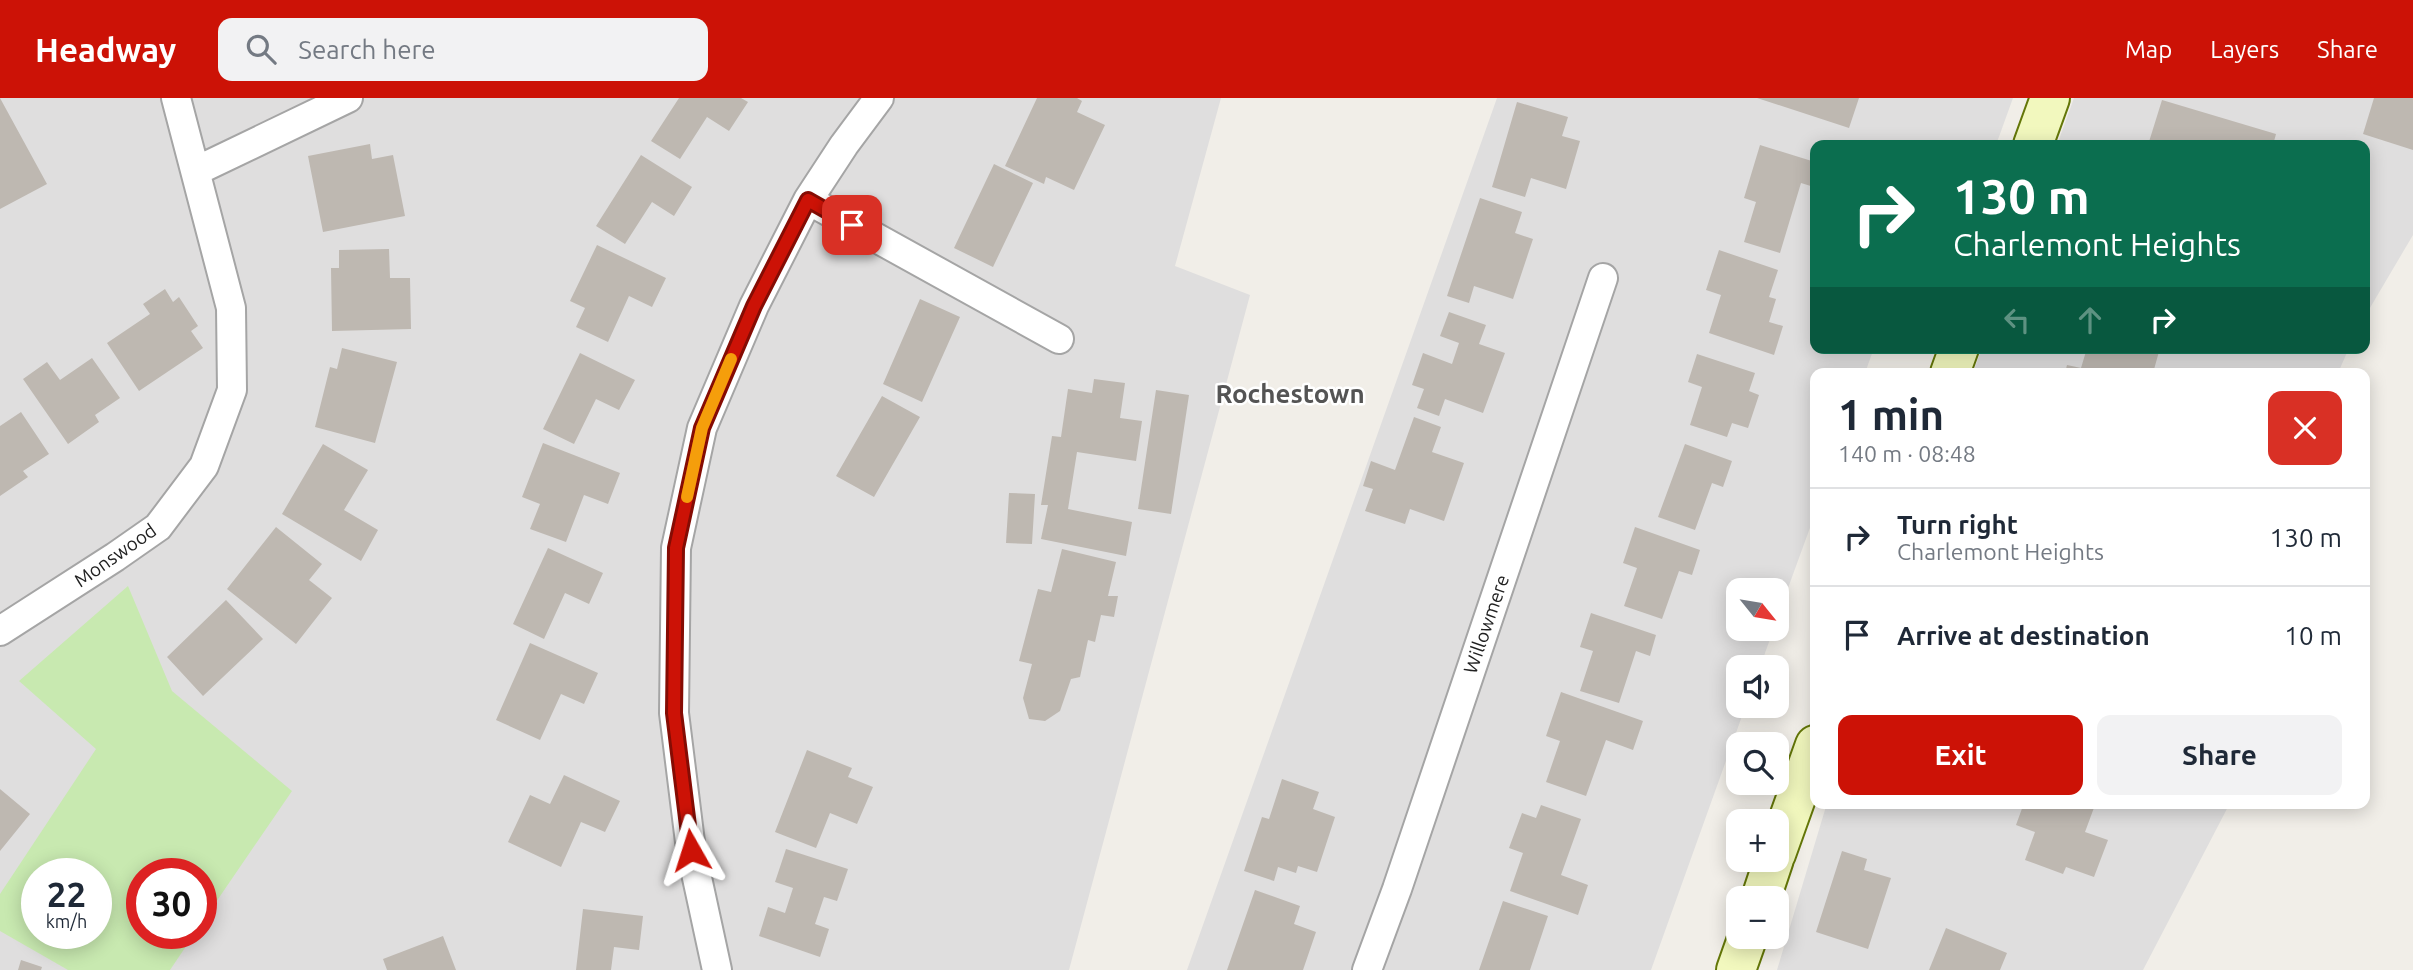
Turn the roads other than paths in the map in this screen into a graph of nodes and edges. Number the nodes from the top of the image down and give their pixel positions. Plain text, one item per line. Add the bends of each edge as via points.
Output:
1 (176, 98) edge
2 (348, 98) edge
3 (879, 98) edge
4 (2050, 98) edge
5 (2035, 140) edge
6 (196, 171) junction
7 (808, 200) junction
8 (1603, 278) dead end
9 (1059, 339) dead end
10 (0, 631) edge
11 (1810, 759) edge
12 (1789, 818) edge
13 (1743, 949) edge
14 (717, 970) edge
15 (1367, 970) edge
16 (1736, 970) edge

1 - 6 street, Monswood
2 - 6 street
3 - 7 street
4 - 5 main road
6 - 10 street, Monswood via 231,308 232,390 204,467 158,527
7 - 9 street
7 - 14 street via 754,306 702,428 676,548 674,713 691,850
8 - 15 street, Willowmere
11 - 12 main road
13 - 16 main road

